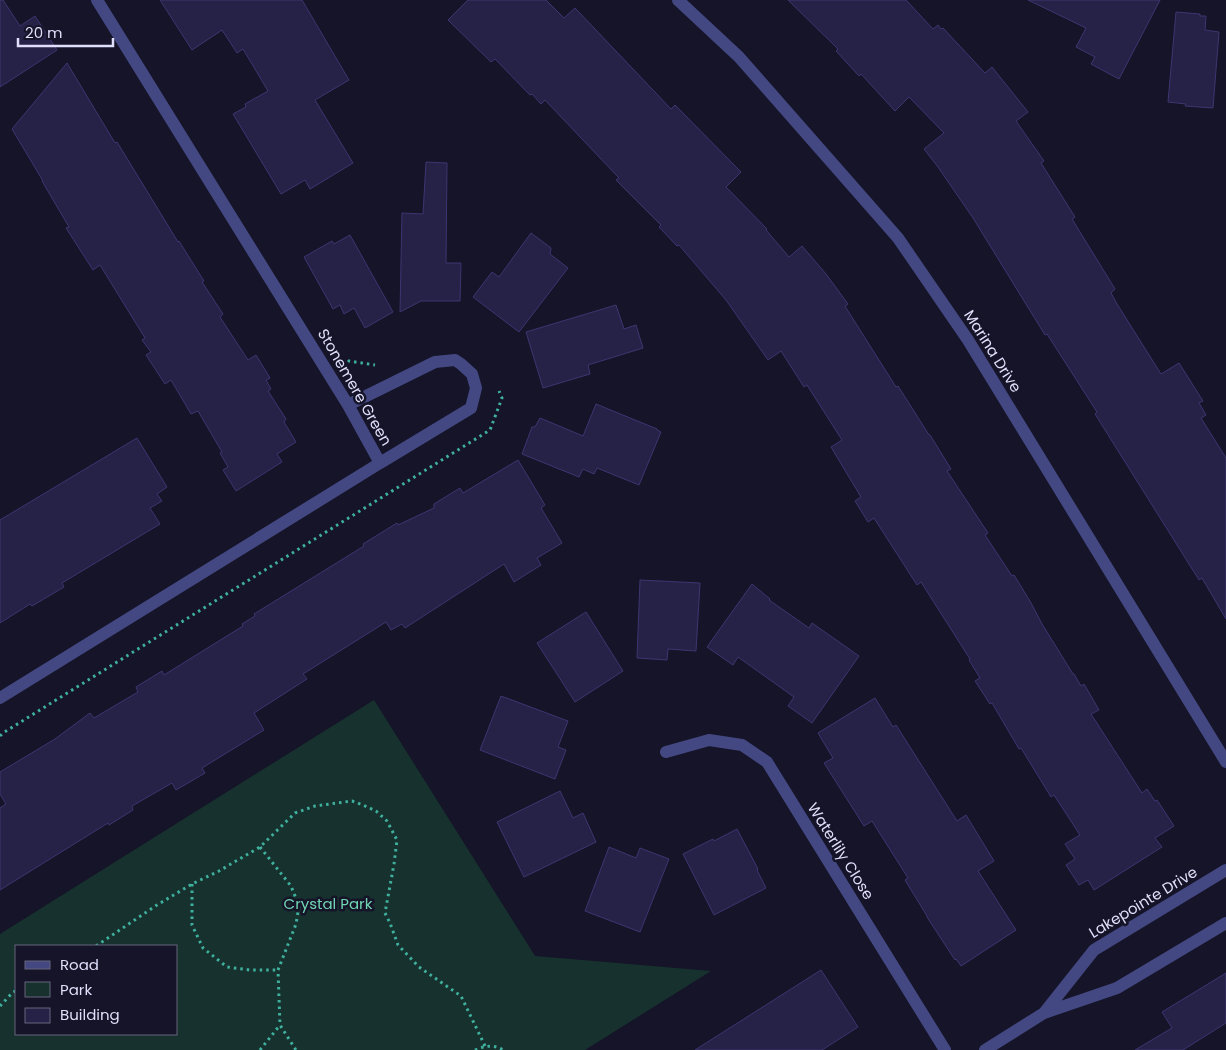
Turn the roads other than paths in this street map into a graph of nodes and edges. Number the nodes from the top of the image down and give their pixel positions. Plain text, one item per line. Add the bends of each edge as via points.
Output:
1 (97, 0) edge
2 (678, 0) edge
3 (348, 404) junction
4 (380, 463) junction
5 (0, 698) edge
6 (666, 752) dead end
7 (1226, 762) edge
8 (1226, 870) edge
9 (1226, 923) edge
10 (1044, 1013) junction
11 (945, 1050) edge
12 (986, 1050) edge

1 - 3 street, Stonemere Green
2 - 7 street, Marina Drive via 739,57 898,238 968,340
3 - 4 street, Stonemere Green
3 - 4 street via 435,362 455,360 472,374 476,388 471,408
4 - 5 street, Stonemere Green
6 - 11 street, Waterlily Close via 709,740 742,745 767,762
8 - 10 street, Lakepointe Drive via 1094,950
9 - 10 street, Lakepointe Drive via 1117,988
10 - 12 street, Lakepointe Drive

